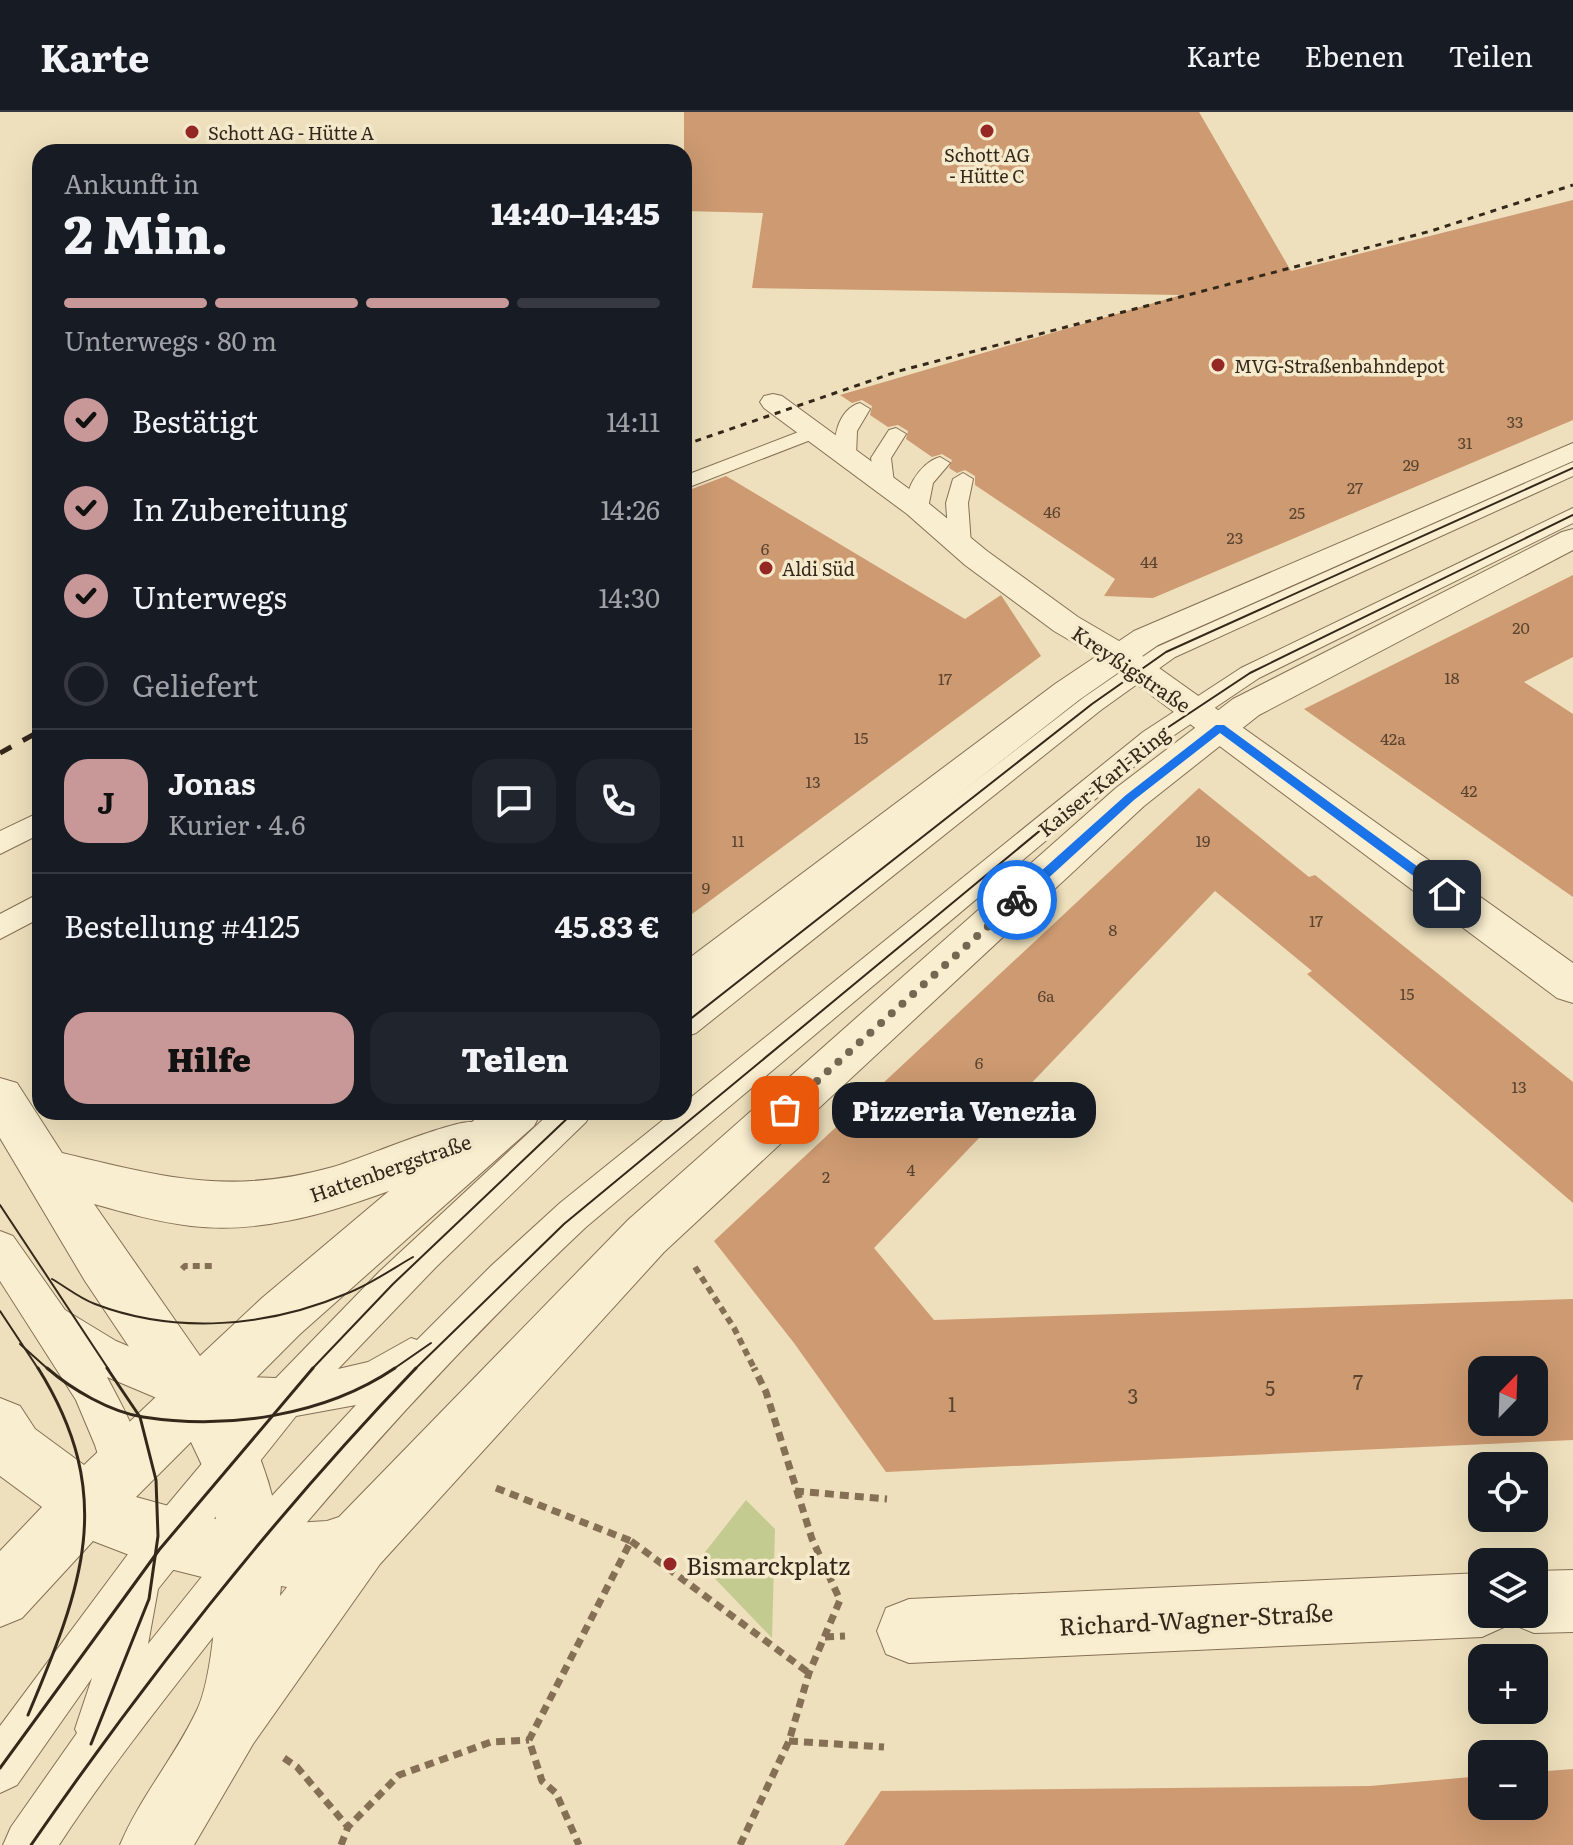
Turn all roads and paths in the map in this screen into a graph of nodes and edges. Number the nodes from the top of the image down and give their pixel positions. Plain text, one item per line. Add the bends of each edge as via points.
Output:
1 (773, 402) dead end
2 (860, 409) dead end
3 (814, 432) junction
4 (896, 434) dead end
5 (1573, 451) edge
6 (846, 456) junction
7 (932, 458) dead end
8 (1573, 468) edge
9 (963, 479) dead end
10 (692, 480) edge
11 (883, 483) junction
12 (917, 502) junction
13 (1573, 515) edge
14 (1573, 538) edge
15 (960, 544) junction
16 (1130, 663) junction
17 (1206, 718) junction
18 (32, 826) edge
19 (0, 844) edge
20 (32, 909) edge
21 (0, 928) edge
22 (692, 980) edge
23 (1573, 986) edge
24 (692, 1018) edge
25 (0, 1097) edge
26 (692, 1117) edge
27 (566, 1120) edge
28 (688, 1120) edge
29 (503, 1123) edge
30 (48, 1171) junction
31 (666, 1247) junction
32 (0, 1248) edge
33 (225, 1265) dead end
34 (176, 1276) dead end
35 (46, 1319) junction
36 (461, 1322) junction
37 (197, 1395) junction
38 (286, 1398) junction
39 (0, 1426) edge
40 (232, 1460) junction
41 (492, 1485) dead end
42 (795, 1491) junction
43 (887, 1499) dead end
44 (129, 1523) junction
45 (631, 1541) junction
46 (358, 1542) junction
47 (248, 1555) junction
48 (0, 1596) edge
49 (1573, 1601) edge
50 (1548, 1602) edge
51 (1468, 1606) edge
52 (909, 1631) dead end
53 (809, 1673) junction
54 (254, 1738) junction
55 (529, 1740) junction
56 (789, 1741) junction
57 (884, 1747) dead end
58 (0, 1768) edge
59 (78, 1771) junction
60 (348, 1827) junction
61 (29, 1845) edge
62 (155, 1845) edge
63 (341, 1845) edge
64 (579, 1845) edge
65 (740, 1845) edge

1 - 3 street, Kreyßigstraße
2 - 6 lane via 843,437
3 - 6 street, Kreyßigstraße
3 - 10 lane
4 - 11 lane via 881,458
5 - 16 street via 1177,623
6 - 11 street, Kreyßigstraße
7 - 12 lane
8 - 16 lane
9 - 15 lane via 956,503
11 - 12 street, Kreyßigstraße
12 - 15 street, Kreyßigstraße
13 - 17 lane, Kaiser-Karl-Ring via 1250,673
14 - 17 street, Kaiser-Karl-Ring via 1275,689
15 - 16 street, Kreyßigstraße via 1066,624
16 - 17 street, Kreyßigstraße
16 - 22 street via 1067,692
16 - 24 lane via 1092,704
17 - 23 street, Kreyßigstraße
17 - 26 lane, Kaiser-Karl-Ring via 1152,738
17 - 31 street, Kaiser-Karl-Ring
18 - 19 lane
20 - 21 lane
25 - 30 street
27 - 38 lane via 335,1343
28 - 36 lane, Kaiser-Karl-Ring via 573,1215
29 - 30 street, Hattenbergstraße via 305,1197 241,1205 192,1204
29 - 37 street
30 - 37 street via 139,1317
31 - 42 path via 694,1266 734,1328 766,1392
31 - 46 street
32 - 35 lane
33 - 34 path via 185,1266
35 - 37 lane via 102,1355
35 - 44 lane via 99,1399 115,1435
36 - 38 lane via 377,1380
36 - 47 lane
37 - 38 lane
37 - 40 street
37 - 44 street
38 - 40 lane
39 - 44 street via 14,1450
40 - 44 lane
40 - 47 street via 245,1508
41 - 45 path
42 - 43 path
42 - 53 path via 840,1600
44 - 47 street
44 - 48 street
44 - 58 lane
44 - 59 lane via 117,1675
45 - 53 path
45 - 55 path
46 - 47 street via 327,1552
46 - 54 street
47 - 54 street
47 - 59 lane
49 - 50 street
51 - 52 street, Richard-Wagner-Straße
53 - 56 path
54 - 60 path via 297,1767
54 - 62 street
55 - 60 path via 491,1742 399,1775
55 - 64 path via 542,1781 556,1793
56 - 57 path
56 - 65 path
59 - 61 lane
60 - 63 path

